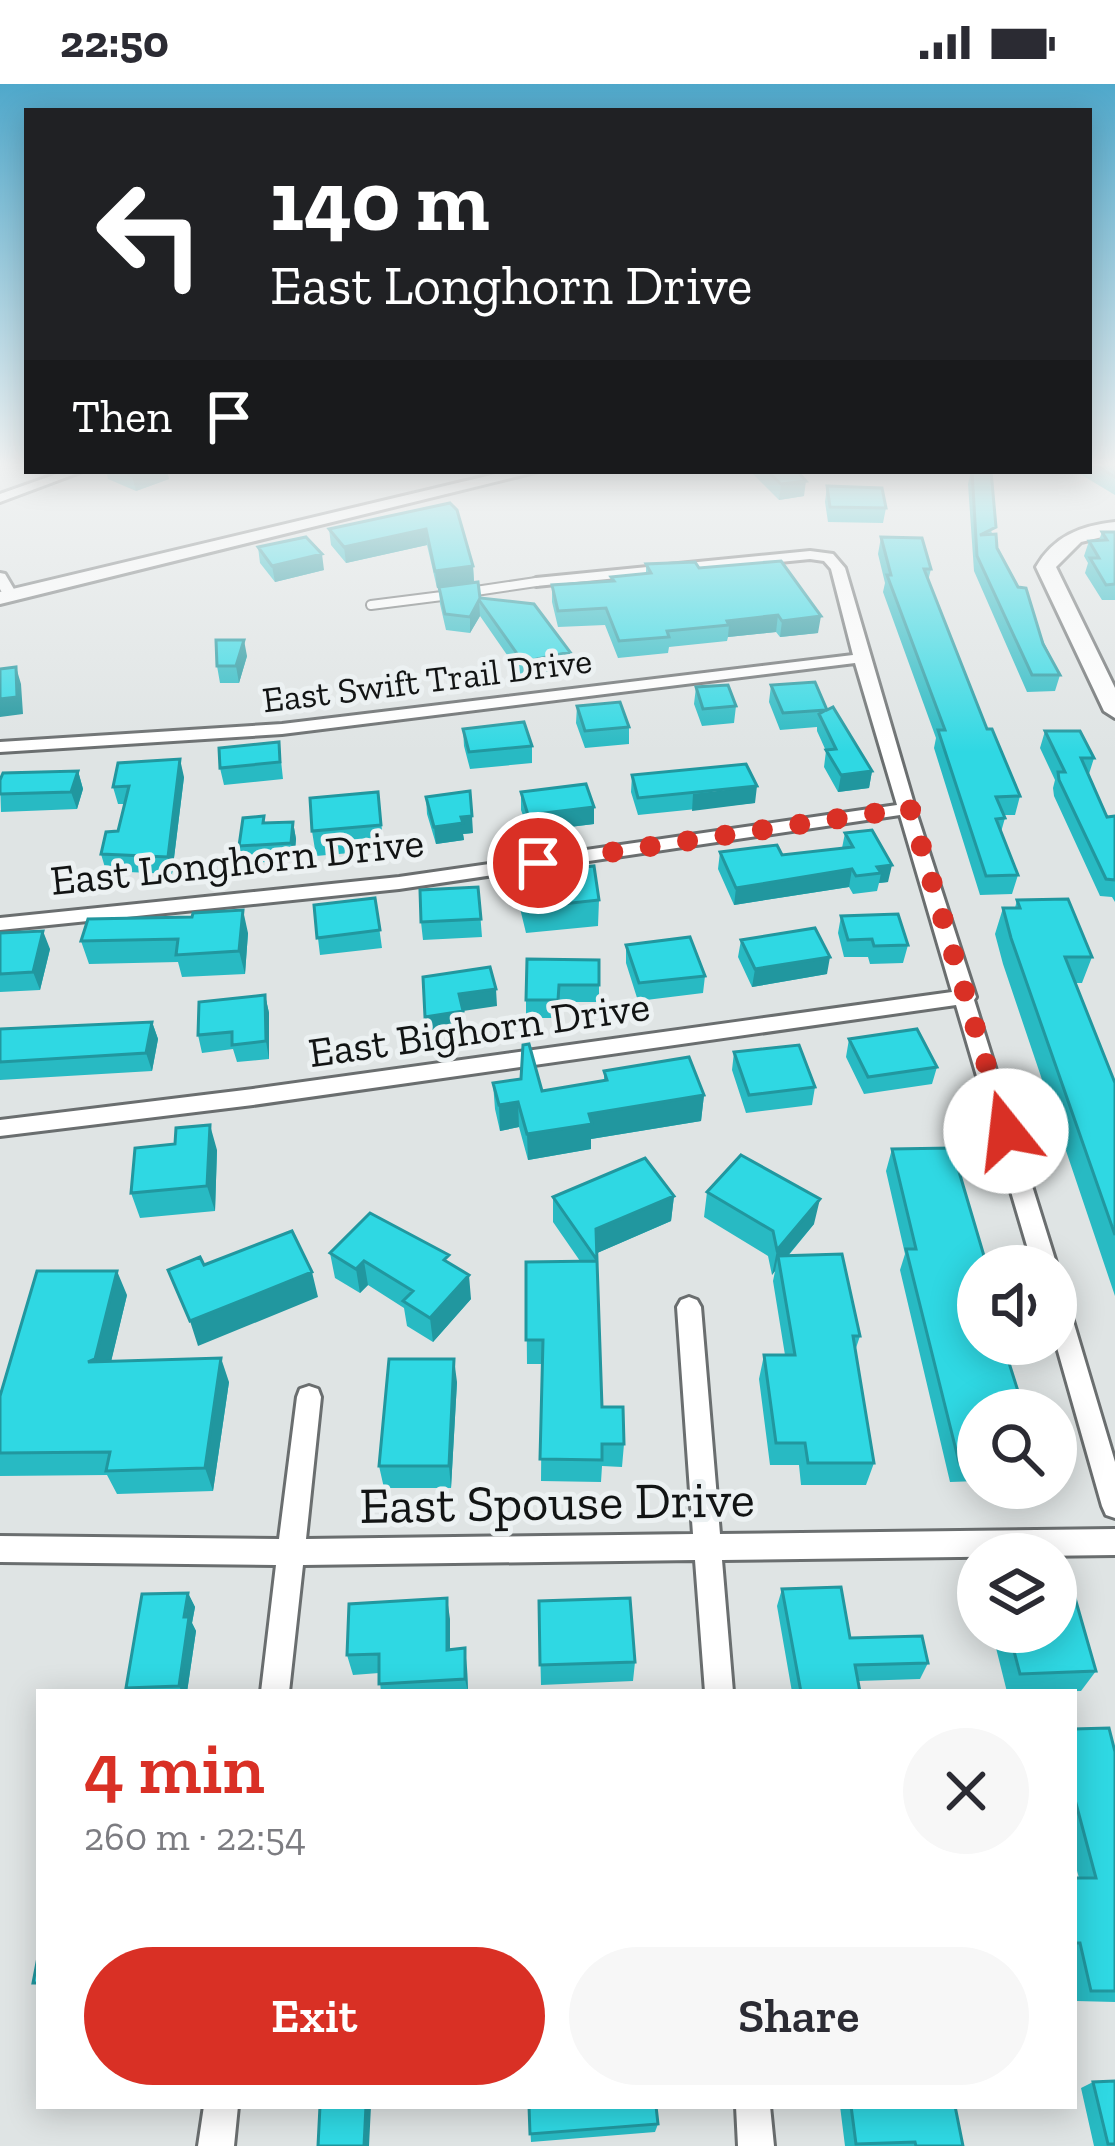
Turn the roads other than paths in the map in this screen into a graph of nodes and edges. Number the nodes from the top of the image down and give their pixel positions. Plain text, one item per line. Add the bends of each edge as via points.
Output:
1 (139, 559) edge
2 (767, 559) edge
3 (830, 559) edge
4 (1050, 559) edge
5 (536, 582) joint
6 (4, 590) edge
7 (371, 604) dead end
8 (861, 658) junction
9 (1115, 711) edge
10 (0, 746) edge
11 (910, 808) junction
12 (0, 924) edge
13 (967, 997) junction
14 (0, 1128) edge
15 (1039, 1245) edge
16 (689, 1307) dead end
17 (1074, 1365) edge
18 (309, 1397) dead end
19 (1115, 1506) edge
20 (1115, 1542) edge
21 (707, 1549) junction
22 (0, 1550) edge
23 (294, 1552) junction
24 (275, 1689) edge
25 (718, 1689) edge
26 (221, 2109) edge
27 (753, 2109) edge
28 (216, 2146) edge
29 (756, 2146) edge

1 - 6 main road
2 - 5 street
3 - 8 street
4 - 9 main road via 1046,567
5 - 7 lane
8 - 10 street, East Swift Trail Drive via 282,728
8 - 11 street
11 - 12 street, East Longhorn Drive via 399,883
11 - 13 street
13 - 14 street, East Bighorn Drive
13 - 15 street
16 - 21 street
17 - 19 street
18 - 23 street
20 - 21 street, East Spouse Drive
21 - 23 street, East Spouse Drive
21 - 25 street
22 - 23 street, East Spouse Drive
23 - 24 street
26 - 28 street
27 - 29 street

